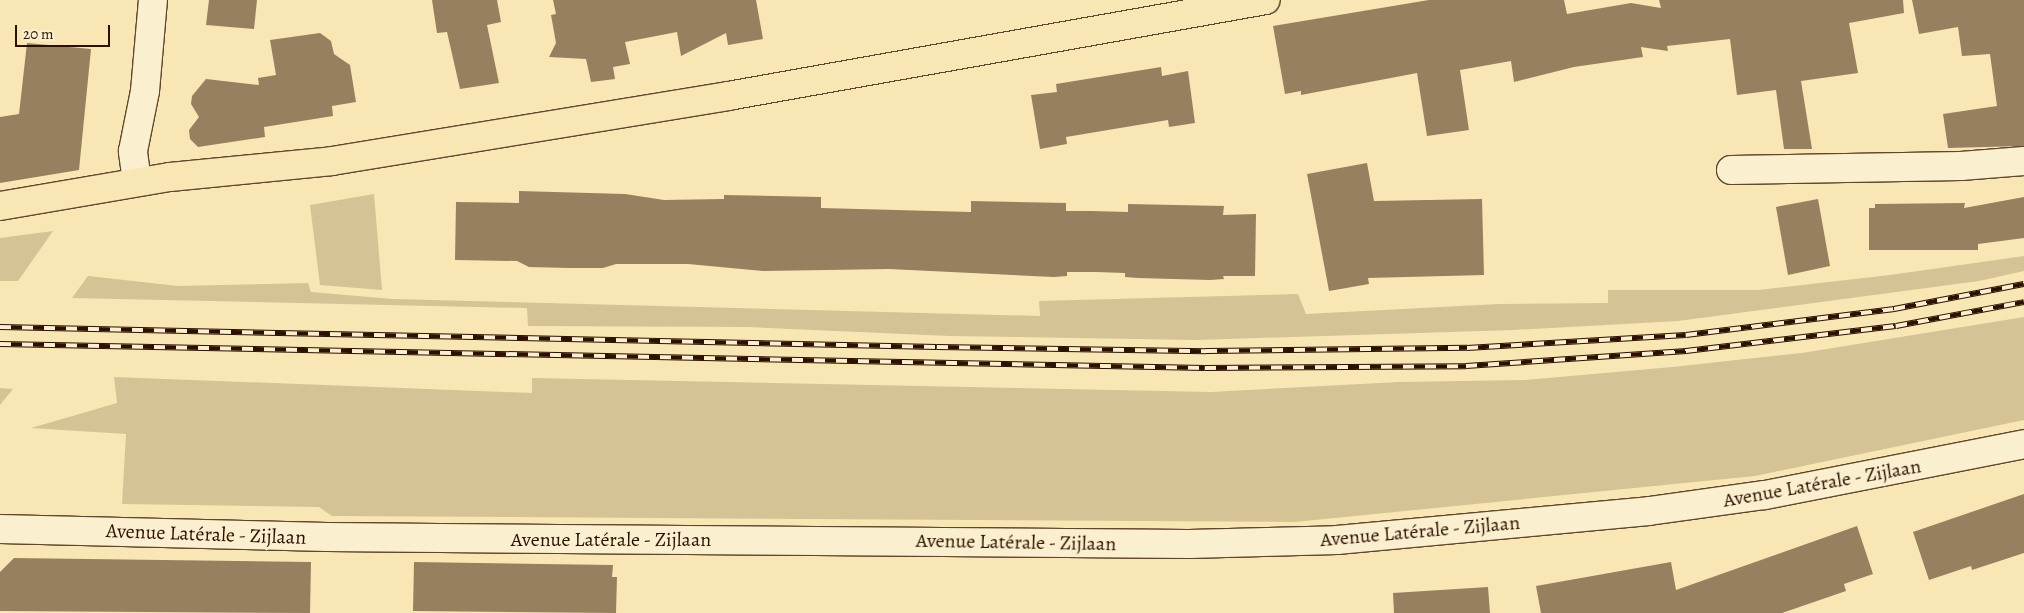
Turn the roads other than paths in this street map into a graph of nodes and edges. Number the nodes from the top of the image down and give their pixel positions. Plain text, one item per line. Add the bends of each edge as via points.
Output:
1 (153, 0) edge
2 (1266, 0) edge
3 (2024, 161) edge
4 (1732, 170) dead end
5 (137, 182) junction
6 (0, 206) edge
7 (2024, 444) edge
8 (0, 529) edge

1 - 5 street via 145,91 133,152
2 - 5 main road via 728,96 332,161 221,170
3 - 4 street via 1962,166
5 - 6 main road
7 - 8 street, Avenue Latérale - Zijlaan via 1765,495 1649,511 1337,540 1190,544 337,538

